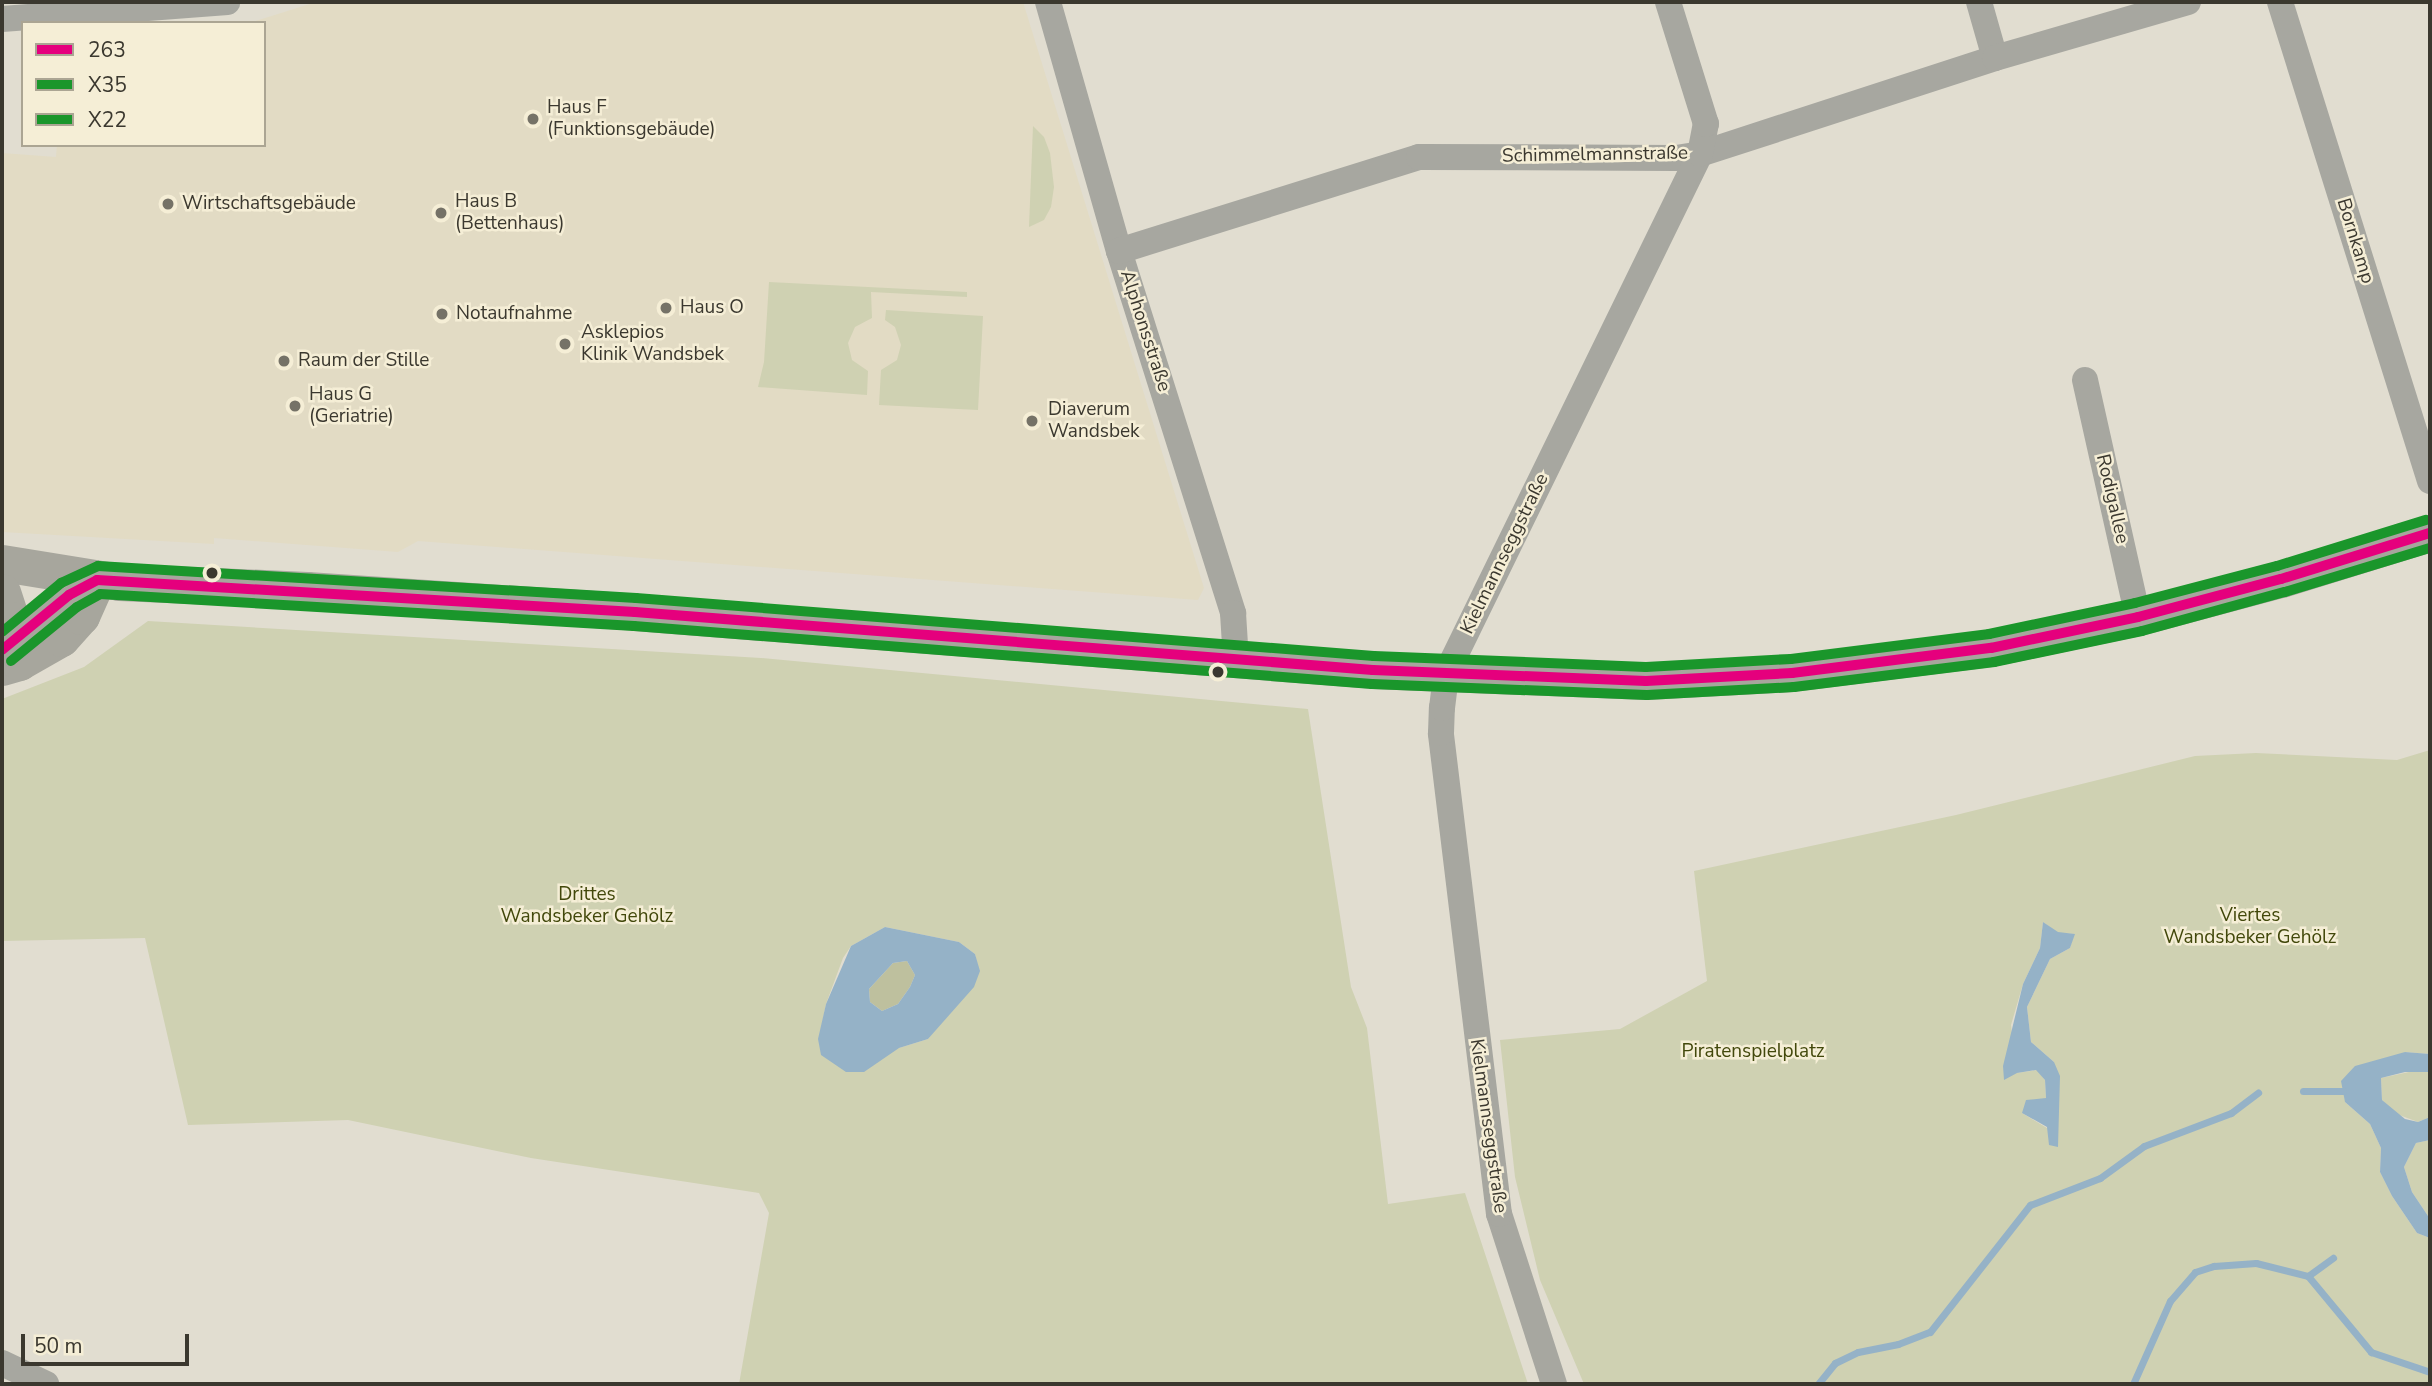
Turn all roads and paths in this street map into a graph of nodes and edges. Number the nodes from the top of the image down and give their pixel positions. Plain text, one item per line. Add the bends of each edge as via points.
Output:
1 (1048, 2) edge
2 (1668, 2) edge
3 (1979, 2) edge
4 (2188, 2) edge
5 (2280, 2) edge
6 (217, 3) edge
7 (2, 19) edge
8 (1995, 58) junction
9 (1700, 154) junction
10 (1119, 251) junction
11 (2085, 380) dead end
12 (2430, 481) edge
13 (2430, 533) edge
14 (2, 563) edge
15 (97, 580) junction
16 (2, 592) edge
17 (2138, 617) junction
18 (4, 654) edge
19 (1236, 660) junction
20 (1447, 674) junction
21 (2, 1363) edge
22 (37, 1380) edge
23 (2, 1384) edge
24 (1554, 1384) edge

1 - 10 street, Alphonsstraße
2 - 9 street, Kielmannseggstraße via 1706,124
3 - 8 street
4 - 8 street, Schimmelmannstraße
5 - 12 street, Bornkamp
6 - 7 street
8 - 9 street, Schimmelmannstraße
9 - 10 street, Schimmelmannstraße via 1676,158 1419,157
9 - 20 street, Kielmannseggstraße
10 - 19 street, Alphonsstraße via 1233,613
11 - 17 street, Rodigallee
13 - 17 main road
14 - 15 main road
15 - 18 main road via 69,595
15 - 19 main road via 635,612
16 - 18 main road via 11,620
17 - 20 main road via 1991,648 1792,673 1646,681
19 - 20 main road
20 - 24 street, Kielmannseggstraße via 1441,733 1499,1214
21 - 22 street
22 - 23 street

